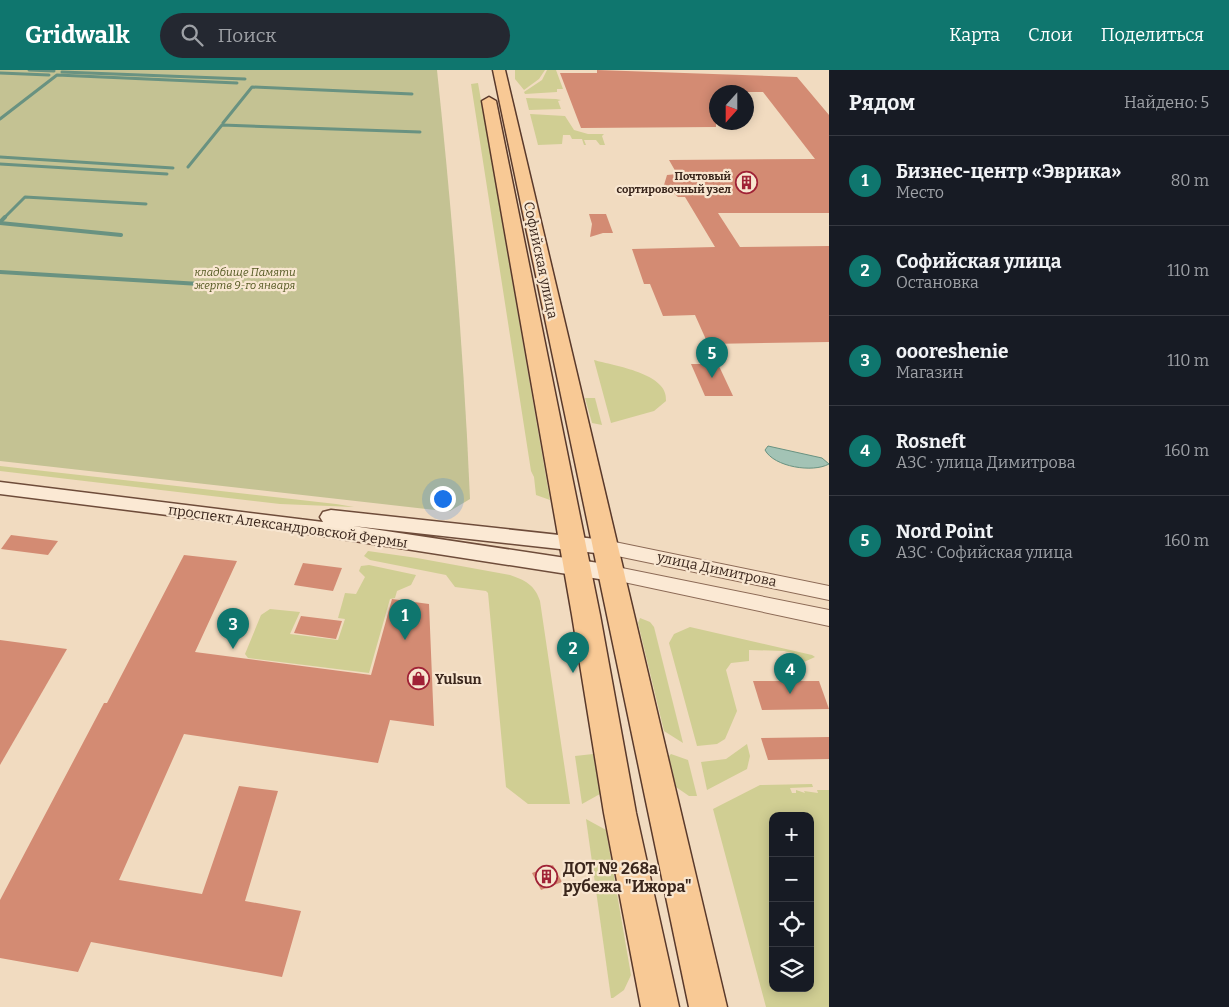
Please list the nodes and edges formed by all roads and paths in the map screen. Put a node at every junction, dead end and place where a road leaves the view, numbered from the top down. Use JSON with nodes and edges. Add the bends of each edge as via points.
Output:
{"nodes":[{"id":1,"x":491,"y":71,"type":"edge"},
{"id":2,"x":0,"y":477,"type":"edge"},
{"id":3,"x":0,"y":488,"type":"edge"},
{"id":4,"x":574,"y":555,"type":"junction"},
{"id":5,"x":608,"y":560,"type":"junction"},
{"id":6,"x":829,"y":593,"type":"edge"},
{"id":7,"x":829,"y":618,"type":"edge"},
{"id":8,"x":660,"y":1007,"type":"edge"},
{"id":9,"x":708,"y":1007,"type":"edge"}],
"edges":[{"from":1,"to":4,"type":"main road","name":"Софийская улица"},
{"from":1,"to":5,"type":"main road","name":"Софийская улица"},
{"from":2,"to":4,"type":"main road","name":"проспект Александровской Фермы"},
{"from":3,"to":4,"type":"main road","name":"проспект Александровской Фермы"},
{"from":4,"to":5,"type":"main road"},
{"from":4,"to":8,"type":"main road","name":"Софийская улица","via":[[620,813]]},
{"from":5,"to":6,"type":"street","name":"улица Димитрова"},
{"from":5,"to":7,"type":"street","name":"улица Димитрова"},
{"from":5,"to":9,"type":"main road","name":"Софийская улица"}]}
